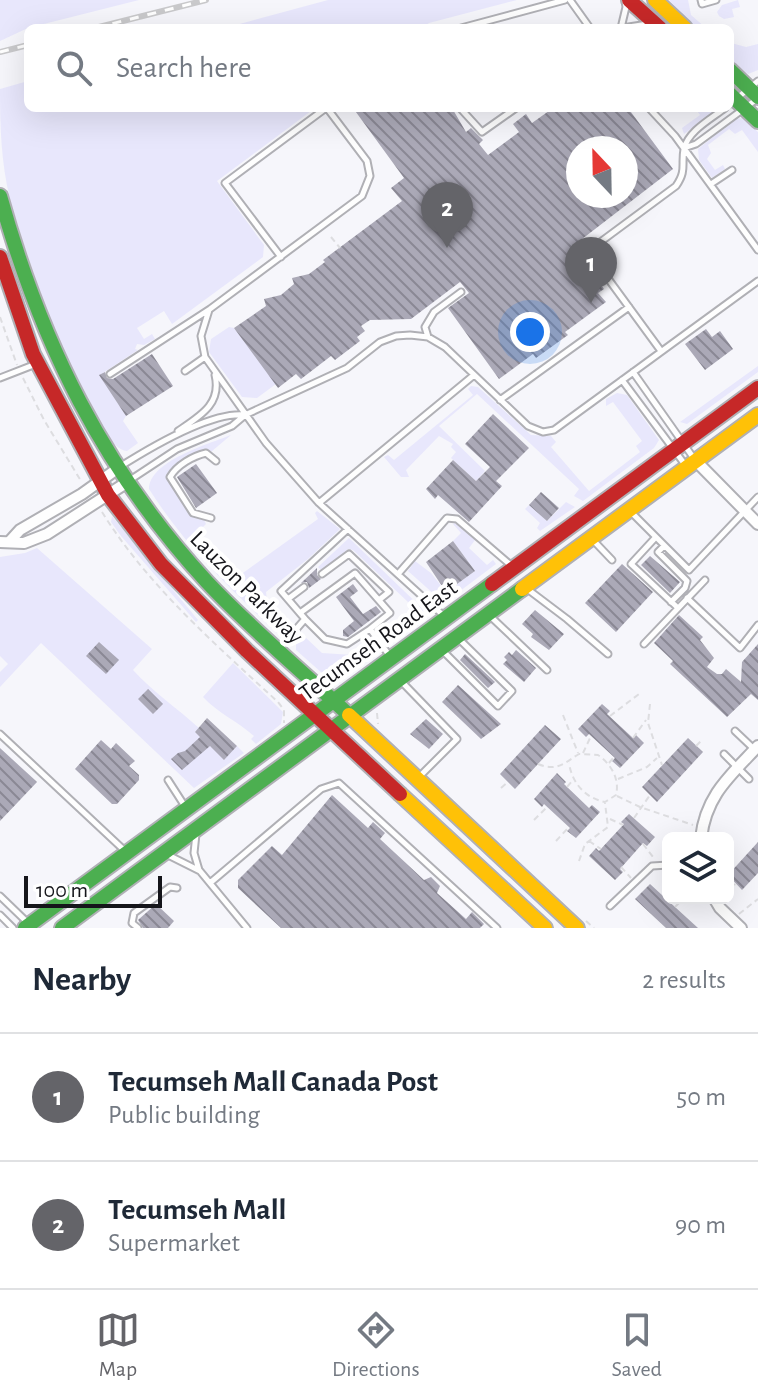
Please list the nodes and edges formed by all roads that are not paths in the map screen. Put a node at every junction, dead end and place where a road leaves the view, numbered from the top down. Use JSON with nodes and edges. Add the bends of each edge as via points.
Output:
{"nodes":[{"id":1,"x":567,"y":0,"type":"edge"},
{"id":2,"x":627,"y":0,"type":"edge"},
{"id":3,"x":655,"y":0,"type":"edge"},
{"id":4,"x":663,"y":0,"type":"edge"},
{"id":5,"x":701,"y":0,"type":"edge"},
{"id":6,"x":716,"y":0,"type":"edge"},
{"id":7,"x":671,"y":16,"type":"junction"},
{"id":8,"x":476,"y":24,"type":"edge"},
{"id":9,"x":587,"y":24,"type":"edge"},
{"id":10,"x":622,"y":24,"type":"edge"},
{"id":11,"x":655,"y":24,"type":"edge"},
{"id":12,"x":680,"y":24,"type":"edge"},
{"id":13,"x":734,"y":73,"type":"edge"},
{"id":14,"x":756,"y":91,"type":"edge"},
{"id":15,"x":734,"y":102,"type":"edge"},
{"id":16,"x":734,"y":102,"type":"edge"},
{"id":17,"x":734,"y":104,"type":"edge"},
{"id":18,"x":321,"y":112,"type":"edge"},
{"id":19,"x":329,"y":112,"type":"edge"},
{"id":20,"x":464,"y":112,"type":"edge"},
{"id":21,"x":510,"y":112,"type":"edge"},
{"id":22,"x":652,"y":112,"type":"edge"},
{"id":23,"x":721,"y":112,"type":"edge"},
{"id":24,"x":725,"y":112,"type":"edge"},
{"id":25,"x":758,"y":121,"type":"edge"},
{"id":26,"x":684,"y":148,"type":"junction"},
{"id":27,"x":732,"y":170,"type":"dead end"},
{"id":28,"x":711,"y":184,"type":"junction"},
{"id":29,"x":0,"y":196,"type":"edge"},
{"id":30,"x":758,"y":250,"type":"edge"},
{"id":31,"x":0,"y":257,"type":"edge"},
{"id":32,"x":281,"y":257,"type":"junction"},
{"id":33,"x":758,"y":281,"type":"edge"},
{"id":34,"x":461,"y":292,"type":"dead end"},
{"id":35,"x":629,"y":307,"type":"junction"},
{"id":36,"x":210,"y":309,"type":"junction"},
{"id":37,"x":428,"y":337,"type":"junction"},
{"id":38,"x":661,"y":351,"type":"junction"},
{"id":39,"x":205,"y":357,"type":"junction"},
{"id":40,"x":38,"y":363,"type":"junction"},
{"id":41,"x":185,"y":371,"type":"dead end"},
{"id":42,"x":214,"y":371,"type":"junction"},
{"id":43,"x":633,"y":372,"type":"junction"},
{"id":44,"x":110,"y":374,"type":"dead end"},
{"id":45,"x":474,"y":375,"type":"junction"},
{"id":46,"x":0,"y":378,"type":"edge"},
{"id":47,"x":622,"y":380,"type":"junction"},
{"id":48,"x":758,"y":388,"type":"edge"},
{"id":49,"x":500,"y":400,"type":"junction"},
{"id":50,"x":245,"y":415,"type":"junction"},
{"id":51,"x":757,"y":417,"type":"edge"},
{"id":52,"x":168,"y":439,"type":"junction"},
{"id":53,"x":679,"y":446,"type":"junction"},
{"id":54,"x":216,"y":461,"type":"dead end"},
{"id":55,"x":691,"y":464,"type":"junction"},
{"id":56,"x":117,"y":469,"type":"junction"},
{"id":57,"x":100,"y":481,"type":"junction"},
{"id":58,"x":126,"y":483,"type":"junction"},
{"id":59,"x":108,"y":495,"type":"junction"},
{"id":60,"x":758,"y":497,"type":"edge"},
{"id":61,"x":319,"y":503,"type":"junction"},
{"id":62,"x":630,"y":510,"type":"junction"},
{"id":63,"x":745,"y":511,"type":"junction"},
{"id":64,"x":211,"y":518,"type":"dead end"},
{"id":65,"x":758,"y":524,"type":"edge"},
{"id":66,"x":348,"y":529,"type":"junction"},
{"id":67,"x":655,"y":538,"type":"junction"},
{"id":68,"x":591,"y":539,"type":"junction"},
{"id":69,"x":5,"y":541,"type":"edge"},
{"id":70,"x":664,"y":547,"type":"junction"},
{"id":71,"x":612,"y":560,"type":"dead end"},
{"id":72,"x":513,"y":568,"type":"junction"},
{"id":73,"x":322,"y":574,"type":"dead end"},
{"id":74,"x":398,"y":574,"type":"junction"},
{"id":75,"x":705,"y":580,"type":"dead end"},
{"id":76,"x":304,"y":587,"type":"dead end"},
{"id":77,"x":525,"y":588,"type":"junction"},
{"id":78,"x":687,"y":598,"type":"junction"},
{"id":79,"x":288,"y":599,"type":"junction"},
{"id":80,"x":379,"y":600,"type":"junction"},
{"id":81,"x":671,"y":602,"type":"junction"},
{"id":82,"x":678,"y":608,"type":"junction"},
{"id":83,"x":300,"y":613,"type":"junction"},
{"id":84,"x":489,"y":614,"type":"junction"},
{"id":85,"x":446,"y":618,"type":"junction"},
{"id":86,"x":305,"y":619,"type":"junction"},
{"id":87,"x":758,"y":625,"type":"edge"},
{"id":88,"x":370,"y":629,"type":"junction"},
{"id":89,"x":458,"y":637,"type":"junction"},
{"id":90,"x":644,"y":644,"type":"dead end"},
{"id":91,"x":278,"y":649,"type":"junction"},
{"id":92,"x":441,"y":649,"type":"junction"},
{"id":93,"x":608,"y":654,"type":"dead end"},
{"id":94,"x":391,"y":658,"type":"junction"},
{"id":95,"x":547,"y":670,"type":"dead end"},
{"id":96,"x":400,"y":680,"type":"junction"},
{"id":97,"x":333,"y":700,"type":"junction"},
{"id":98,"x":315,"y":714,"type":"junction"},
{"id":99,"x":350,"y":717,"type":"junction"},
{"id":100,"x":332,"y":730,"type":"junction"},
{"id":101,"x":735,"y":731,"type":"dead end"},
{"id":102,"x":0,"y":734,"type":"edge"},
{"id":103,"x":756,"y":748,"type":"edge"},
{"id":104,"x":724,"y":754,"type":"dead end"},
{"id":105,"x":738,"y":768,"type":"junction"},
{"id":106,"x":417,"y":779,"type":"junction"},
{"id":107,"x":749,"y":779,"type":"dead end"},
{"id":108,"x":168,"y":780,"type":"dead end"},
{"id":109,"x":186,"y":809,"type":"junction"},
{"id":110,"x":197,"y":829,"type":"junction"},
{"id":111,"x":702,"y":832,"type":"edge"},
{"id":112,"x":127,"y":853,"type":"junction"},
{"id":113,"x":163,"y":854,"type":"junction"},
{"id":114,"x":662,"y":865,"type":"edge"},
{"id":115,"x":200,"y":871,"type":"junction"},
{"id":116,"x":210,"y":883,"type":"junction"},
{"id":117,"x":177,"y":888,"type":"dead end"},
{"id":118,"x":0,"y":896,"type":"edge"},
{"id":119,"x":718,"y":904,"type":"edge"},
{"id":120,"x":610,"y":906,"type":"dead end"},
{"id":121,"x":0,"y":915,"type":"edge"},
{"id":122,"x":736,"y":923,"type":"edge"},
{"id":123,"x":29,"y":927,"type":"edge"},
{"id":124,"x":573,"y":927,"type":"edge"},
{"id":125,"x":13,"y":928,"type":"edge"},
{"id":126,"x":62,"y":928,"type":"edge"},
{"id":127,"x":138,"y":928,"type":"edge"},
{"id":128,"x":247,"y":928,"type":"edge"},
{"id":129,"x":497,"y":928,"type":"edge"},
{"id":130,"x":545,"y":928,"type":"edge"}],
"edges":[{"from":1,"to":8,"type":"lane"},
{"from":1,"to":9,"type":"lane"},
{"from":2,"to":10,"type":"lane"},
{"from":2,"to":11,"type":"main road"},
{"from":3,"to":7,"type":"main road"},
{"from":4,"to":7,"type":"lane"},
{"from":5,"to":6,"type":"lane"},
{"from":7,"to":12,"type":"main road"},
{"from":13,"to":14,"type":"main road"},
{"from":14,"to":15,"type":"lane"},
{"from":14,"to":16,"type":"lane"},
{"from":17,"to":25,"type":"main road"},
{"from":18,"to":32,"type":"lane","via":[[225,183]]},
{"from":19,"to":32,"type":"lane","via":[[367,161],[370,176],[362,196]]},
{"from":20,"to":21,"type":"lane","via":[[482,132]]},
{"from":22,"to":26,"type":"lane"},
{"from":23,"to":26,"type":"lane","via":[[692,134]]},
{"from":24,"to":26,"type":"lane","via":[[696,144]]},
{"from":26,"to":28,"type":"lane"},
{"from":26,"to":35,"type":"lane","via":[[684,174],[676,186],[599,243],[601,269]]},
{"from":27,"to":28,"type":"lane"},
{"from":28,"to":30,"type":"lane"},
{"from":29,"to":56,"type":"main road","name":"Lauzon Parkway","via":[[51,348]]},
{"from":31,"to":40,"type":"main road","name":"Lauzon Parkway"},
{"from":32,"to":36,"type":"lane"},
{"from":33,"to":38,"type":"lane"},
{"from":34,"to":37,"type":"lane","via":[[434,312],[425,327]]},
{"from":35,"to":38,"type":"lane"},
{"from":35,"to":49,"type":"lane"},
{"from":36,"to":39,"type":"lane","via":[[201,336]]},
{"from":36,"to":44,"type":"lane"},
{"from":37,"to":45,"type":"lane"},
{"from":37,"to":50,"type":"lane","via":[[396,336],[380,342],[347,368]]},
{"from":38,"to":43,"type":"lane"},
{"from":39,"to":41,"type":"lane"},
{"from":39,"to":42,"type":"lane"},
{"from":40,"to":46,"type":"lane"},
{"from":40,"to":57,"type":"main road","name":"Lauzon Parkway"},
{"from":42,"to":50,"type":"lane"},
{"from":42,"to":52,"type":"lane","via":[[214,402]]},
{"from":43,"to":47,"type":"lane"},
{"from":43,"to":53,"type":"lane"},
{"from":45,"to":49,"type":"lane"},
{"from":45,"to":61,"type":"lane"},
{"from":47,"to":49,"type":"lane","via":[[554,430],[543,432],[528,426]]},
{"from":47,"to":53,"type":"lane"},
{"from":48,"to":53,"type":"main road","name":"Tecumseh Road East"},
{"from":50,"to":52,"type":"lane","via":[[232,414]]},
{"from":50,"to":58,"type":"lane","via":[[232,426],[177,449]]},
{"from":50,"to":61,"type":"lane"},
{"from":51,"to":55,"type":"main road","name":"Tecumseh Road East"},
{"from":52,"to":56,"type":"lane"},
{"from":53,"to":55,"type":"lane"},
{"from":53,"to":55,"type":"lane"},
{"from":53,"to":72,"type":"main road","name":"Tecumseh Road East"},
{"from":54,"to":64,"type":"lane","via":[[206,453],[196,455],[170,477],[193,513]]},
{"from":55,"to":62,"type":"main road","name":"Tecumseh Road East"},
{"from":55,"to":63,"type":"street"},
{"from":56,"to":57,"type":"street"},
{"from":56,"to":58,"type":"main road","name":"Lauzon Parkway"},
{"from":57,"to":59,"type":"main road","name":"Lauzon Parkway"},
{"from":57,"to":69,"type":"street"},
{"from":58,"to":59,"type":"street"},
{"from":58,"to":91,"type":"main road","name":"Lauzon Parkway","via":[[176,550]]},
{"from":59,"to":69,"type":"street","via":[[47,534],[24,543]]},
{"from":59,"to":98,"type":"main road","name":"Lauzon Parkway","via":[[180,585]]},
{"from":60,"to":63,"type":"lane"},
{"from":61,"to":66,"type":"lane"},
{"from":62,"to":67,"type":"lane"},
{"from":62,"to":68,"type":"main road","name":"Tecumseh Road East"},
{"from":63,"to":65,"type":"street"},
{"from":63,"to":70,"type":"lane","via":[[689,570]]},
{"from":66,"to":74,"type":"lane"},
{"from":66,"to":79,"type":"lane","via":[[281,591]]},
{"from":67,"to":70,"type":"lane"},
{"from":67,"to":81,"type":"lane","via":[[631,564]]},
{"from":68,"to":71,"type":"lane"},
{"from":68,"to":77,"type":"main road","name":"Tecumseh Road East"},
{"from":70,"to":81,"type":"lane","via":[[658,552],[687,581]]},
{"from":72,"to":74,"type":"lane","via":[[457,519],[447,518]]},
{"from":72,"to":85,"type":"main road","name":"Tecumseh Road East"},
{"from":73,"to":80,"type":"lane","via":[[349,554],[389,592]]},
{"from":74,"to":85,"type":"lane"},
{"from":75,"to":78,"type":"lane"},
{"from":76,"to":79,"type":"lane"},
{"from":77,"to":84,"type":"main road","name":"Tecumseh Road East"},
{"from":77,"to":93,"type":"lane"},
{"from":78,"to":82,"type":"lane"},
{"from":78,"to":87,"type":"lane","via":[[740,648]]},
{"from":79,"to":83,"type":"lane"},
{"from":80,"to":83,"type":"lane","via":[[355,573]]},
{"from":80,"to":88,"type":"lane","via":[[390,613]]},
{"from":81,"to":82,"type":"lane"},
{"from":82,"to":90,"type":"lane"},
{"from":83,"to":86,"type":"lane"},
{"from":84,"to":89,"type":"main road","name":"Tecumseh Road East"},
{"from":84,"to":95,"type":"lane"},
{"from":85,"to":94,"type":"main road","name":"Tecumseh Road East"},
{"from":86,"to":88,"type":"lane","via":[[325,639],[347,644]]},
{"from":86,"to":91,"type":"lane"},
{"from":88,"to":94,"type":"lane"},
{"from":89,"to":92,"type":"main road","name":"Tecumseh Road East"},
{"from":89,"to":92,"type":"lane","via":[[512,691],[498,706]]},
{"from":91,"to":97,"type":"main road","name":"Lauzon Parkway"},
{"from":92,"to":96,"type":"main road","name":"Tecumseh Road East"},
{"from":94,"to":97,"type":"main road","name":"Tecumseh Road East"},
{"from":96,"to":99,"type":"main road","name":"Tecumseh Road East"},
{"from":96,"to":106,"type":"lane","via":[[457,739]]},
{"from":97,"to":98,"type":"main road","name":"Tecumseh Road East"},
{"from":97,"to":99,"type":"main road","name":"Lauzon Parkway"},
{"from":98,"to":100,"type":"main road","name":"Lauzon Parkway"},
{"from":98,"to":109,"type":"main road","name":"Tecumseh Road East"},
{"from":99,"to":100,"type":"main road","name":"Tecumseh Road East"},
{"from":99,"to":106,"type":"main road","name":"Lauzon Parkway"},
{"from":100,"to":110,"type":"main road","name":"Tecumseh Road East"},
{"from":100,"to":130,"type":"main road","name":"Lauzon Parkway"},
{"from":101,"to":103,"type":"lane"},
{"from":102,"to":112,"type":"lane"},
{"from":103,"to":105,"type":"street"},
{"from":104,"to":105,"type":"lane"},
{"from":105,"to":107,"type":"lane"},
{"from":105,"to":111,"type":"street","via":[[718,788]]},
{"from":106,"to":124,"type":"main road","name":"Lauzon Parkway"},
{"from":108,"to":109,"type":"lane"},
{"from":109,"to":112,"type":"main road","name":"Tecumseh Road East"},
{"from":110,"to":113,"type":"main road","name":"Tecumseh Road East"},
{"from":110,"to":115,"type":"lane","via":[[194,853]]},
{"from":112,"to":123,"type":"main road","name":"Tecumseh Road East"},
{"from":113,"to":115,"type":"lane"},
{"from":113,"to":126,"type":"main road","name":"Tecumseh Road East"},
{"from":114,"to":120,"type":"lane","via":[[652,866]]},
{"from":115,"to":116,"type":"lane"},
{"from":116,"to":128,"type":"lane"},
{"from":116,"to":129,"type":"lane","via":[[321,789],[339,783]]},
{"from":117,"to":127,"type":"lane","via":[[170,887],[134,913],[132,923]]},
{"from":118,"to":123,"type":"lane"},
{"from":119,"to":122,"type":"street"},
{"from":121,"to":125,"type":"lane"}]}
